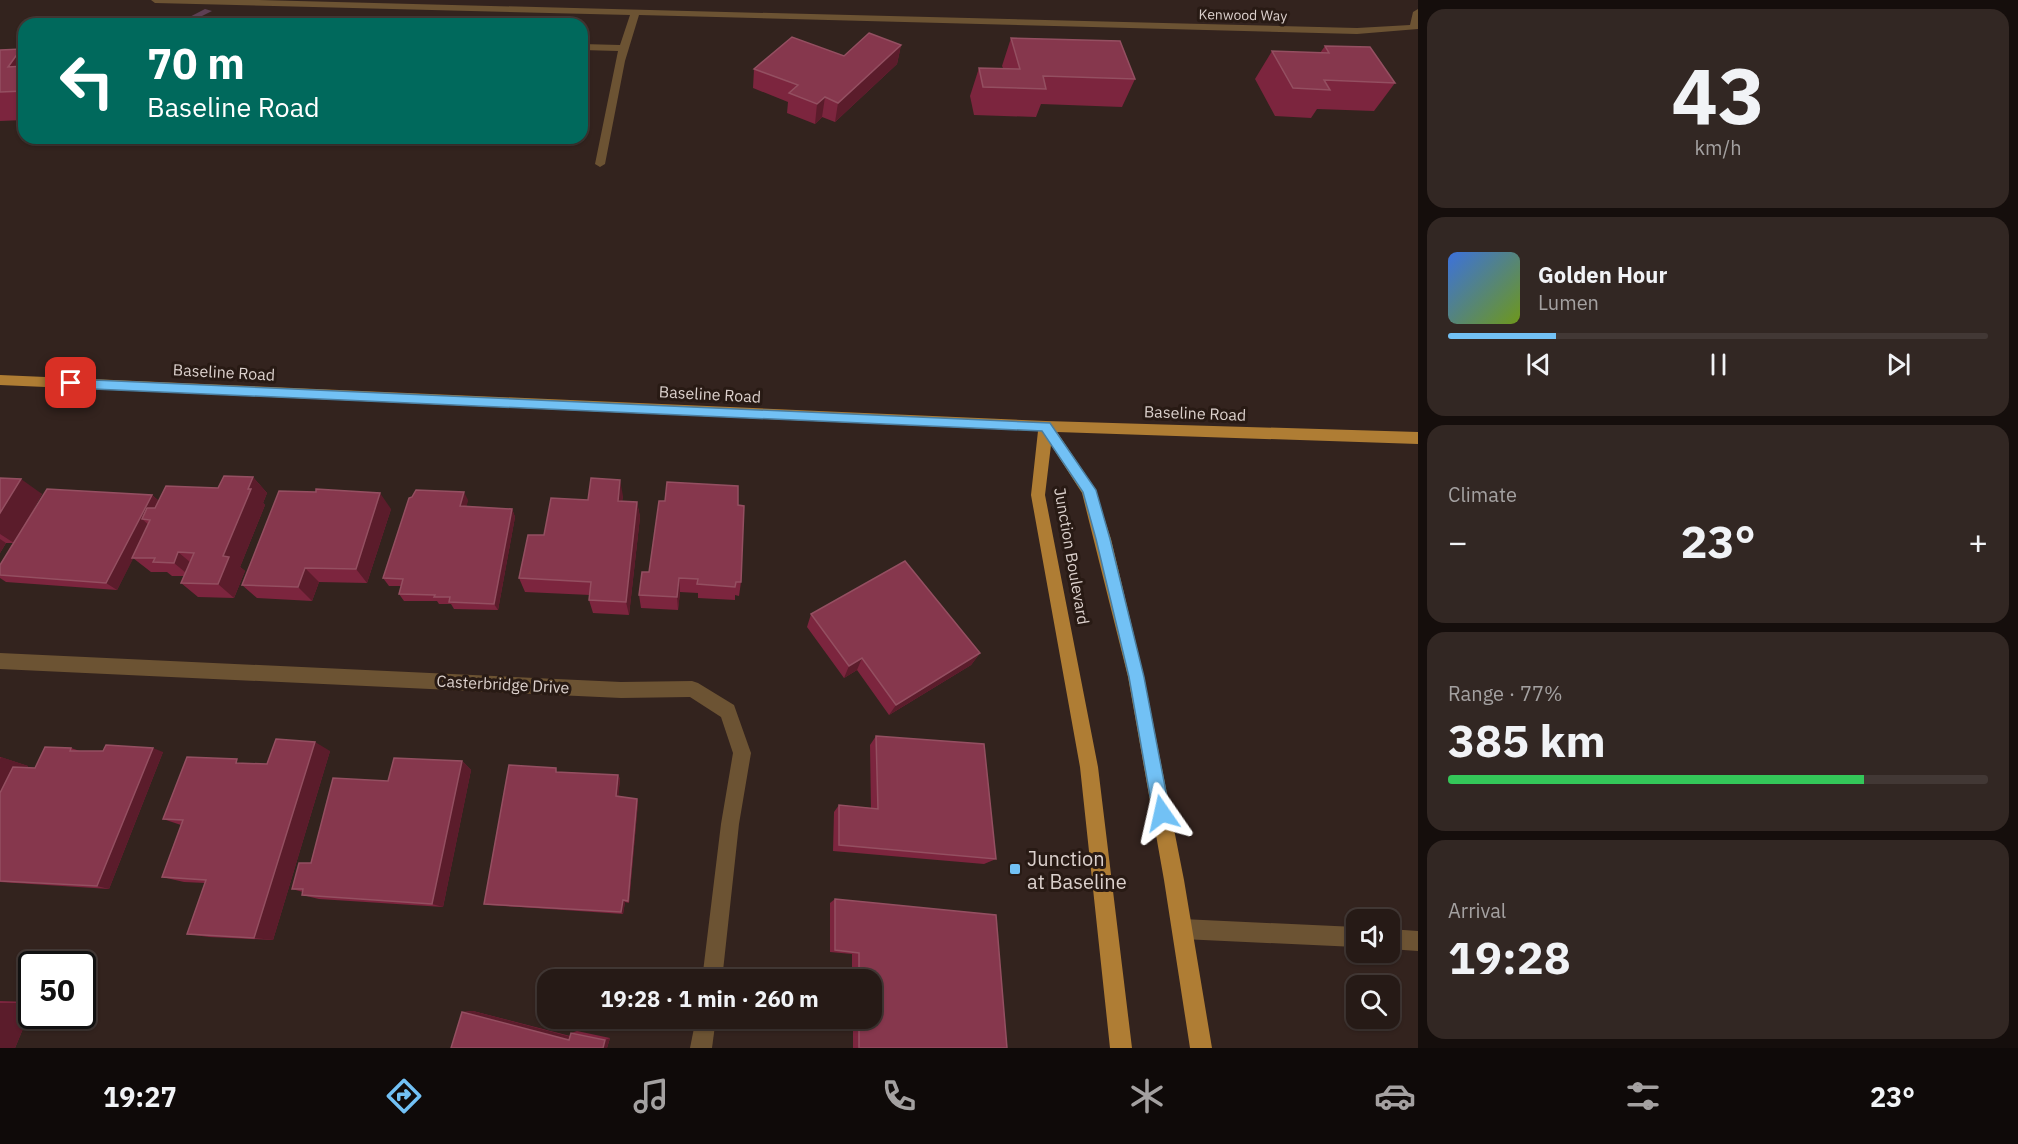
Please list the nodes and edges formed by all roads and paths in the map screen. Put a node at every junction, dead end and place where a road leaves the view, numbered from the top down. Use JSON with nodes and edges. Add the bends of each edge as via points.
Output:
{"nodes":[{"id":1,"x":154,"y":0,"type":"edge"},
{"id":2,"x":1414,"y":0,"type":"edge"},
{"id":3,"x":206,"y":1,"type":"edge"},
{"id":4,"x":1418,"y":10,"type":"edge"},
{"id":5,"x":635,"y":12,"type":"junction"},
{"id":6,"x":588,"y":46,"type":"edge"},
{"id":7,"x":625,"y":48,"type":"junction"},
{"id":8,"x":600,"y":164,"type":"dead end"},
{"id":9,"x":0,"y":380,"type":"edge"},
{"id":10,"x":1046,"y":426,"type":"junction"},
{"id":11,"x":1418,"y":438,"type":"edge"},
{"id":12,"x":0,"y":661,"type":"edge"},
{"id":13,"x":1182,"y":929,"type":"junction"},
{"id":14,"x":1346,"y":937,"type":"edge"},
{"id":15,"x":1400,"y":940,"type":"edge"},
{"id":16,"x":1418,"y":941,"type":"edge"},
{"id":17,"x":713,"y":969,"type":"edge"},
{"id":18,"x":704,"y":1029,"type":"edge"},
{"id":19,"x":701,"y":1048,"type":"edge"},
{"id":20,"x":1121,"y":1048,"type":"edge"},
{"id":21,"x":1201,"y":1048,"type":"edge"}],
"edges":[{"from":1,"to":3,"type":"street","name":"Kenwood Way"},
{"from":2,"to":4,"type":"street","name":"Kenwood Way"},
{"from":3,"to":5,"type":"street","name":"Kenwood Way","via":[[514,13]]},
{"from":4,"to":5,"type":"street","name":"Kenwood Way","via":[[1414,28],[1357,31]]},
{"from":5,"to":7,"type":"street"},
{"from":6,"to":7,"type":"street"},
{"from":7,"to":8,"type":"street"},
{"from":9,"to":10,"type":"main road","name":"Baseline Road"},
{"from":10,"to":11,"type":"main road","name":"Baseline Road"},
{"from":10,"to":13,"type":"main road","name":"Junction Boulevard","via":[[1089,490],[1103,539],[1136,677]]},
{"from":10,"to":20,"type":"main road","name":"Junction Boulevard","via":[[1038,495],[1089,767]]},
{"from":12,"to":17,"type":"street","name":"Casterbridge Drive","via":[[621,690],[692,688],[728,711],[742,753]]},
{"from":13,"to":14,"type":"street"},
{"from":13,"to":21,"type":"main road","name":"Junction Boulevard"},
{"from":15,"to":16,"type":"street"},
{"from":18,"to":19,"type":"street"}]}
